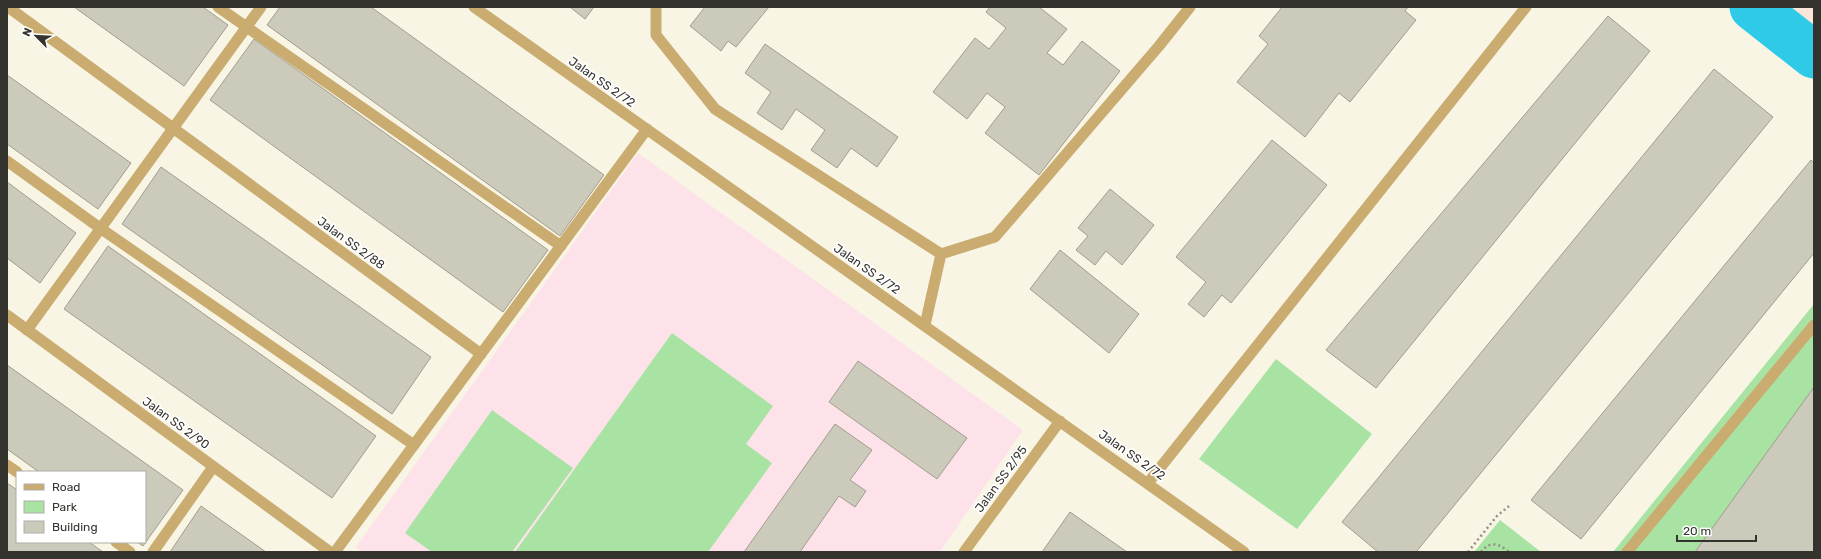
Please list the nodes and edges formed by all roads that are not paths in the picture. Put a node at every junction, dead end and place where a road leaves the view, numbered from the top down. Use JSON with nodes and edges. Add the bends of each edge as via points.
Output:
{"nodes":[{"id":1,"x":8,"y":7,"type":"edge"},
{"id":2,"x":218,"y":7,"type":"edge"},
{"id":3,"x":261,"y":7,"type":"edge"},
{"id":4,"x":474,"y":7,"type":"edge"},
{"id":5,"x":656,"y":7,"type":"edge"},
{"id":6,"x":1190,"y":7,"type":"edge"},
{"id":7,"x":1526,"y":7,"type":"edge"},
{"id":8,"x":246,"y":27,"type":"junction"},
{"id":9,"x":172,"y":128,"type":"junction"},
{"id":10,"x":647,"y":129,"type":"junction"},
{"id":11,"x":7,"y":160,"type":"edge"},
{"id":12,"x":100,"y":228,"type":"junction"},
{"id":13,"x":561,"y":246,"type":"junction"},
{"id":14,"x":941,"y":254,"type":"junction"},
{"id":15,"x":7,"y":315,"type":"edge"},
{"id":16,"x":925,"y":325,"type":"junction"},
{"id":17,"x":1814,"y":325,"type":"edge"},
{"id":18,"x":27,"y":330,"type":"junction"},
{"id":19,"x":481,"y":354,"type":"junction"},
{"id":20,"x":1060,"y":421,"type":"junction"},
{"id":21,"x":414,"y":445,"type":"junction"},
{"id":22,"x":7,"y":466,"type":"edge"},
{"id":23,"x":213,"y":467,"type":"junction"},
{"id":24,"x":16,"y":471,"type":"edge"},
{"id":25,"x":1148,"y":483,"type":"junction"},
{"id":26,"x":117,"y":543,"type":"edge"},
{"id":27,"x":130,"y":552,"type":"edge"},
{"id":28,"x":153,"y":552,"type":"edge"},
{"id":29,"x":330,"y":552,"type":"edge"},
{"id":30,"x":335,"y":552,"type":"edge"},
{"id":31,"x":964,"y":552,"type":"edge"},
{"id":32,"x":1244,"y":552,"type":"edge"},
{"id":33,"x":1627,"y":552,"type":"edge"}],
"edges":[{"from":1,"to":9,"type":"street","name":"Jalan SS 2/88"},
{"from":2,"to":8,"type":"street"},
{"from":3,"to":8,"type":"street"},
{"from":4,"to":10,"type":"street","name":"Jalan SS 2/72"},
{"from":5,"to":14,"type":"street","via":[[656,35],[715,109]]},
{"from":6,"to":14,"type":"street","via":[[995,237]]},
{"from":7,"to":25,"type":"street"},
{"from":8,"to":9,"type":"street"},
{"from":8,"to":13,"type":"street"},
{"from":9,"to":12,"type":"street"},
{"from":9,"to":19,"type":"street","name":"Jalan SS 2/88"},
{"from":10,"to":13,"type":"street"},
{"from":10,"to":16,"type":"street","name":"Jalan SS 2/72"},
{"from":11,"to":12,"type":"street"},
{"from":12,"to":18,"type":"street"},
{"from":12,"to":21,"type":"street"},
{"from":13,"to":19,"type":"street"},
{"from":14,"to":16,"type":"street"},
{"from":15,"to":18,"type":"street","name":"Jalan SS 2/90"},
{"from":16,"to":20,"type":"street","name":"Jalan SS 2/72"},
{"from":17,"to":33,"type":"street"},
{"from":18,"to":23,"type":"street","name":"Jalan SS 2/90"},
{"from":19,"to":21,"type":"street"},
{"from":20,"to":25,"type":"street","name":"Jalan SS 2/72"},
{"from":20,"to":31,"type":"street","name":"Jalan SS 2/95"},
{"from":21,"to":30,"type":"street"},
{"from":22,"to":24,"type":"street"},
{"from":23,"to":28,"type":"street"},
{"from":23,"to":29,"type":"street","name":"Jalan SS 2/90"},
{"from":25,"to":32,"type":"street","name":"Jalan SS 2/72"},
{"from":26,"to":27,"type":"street"}]}
